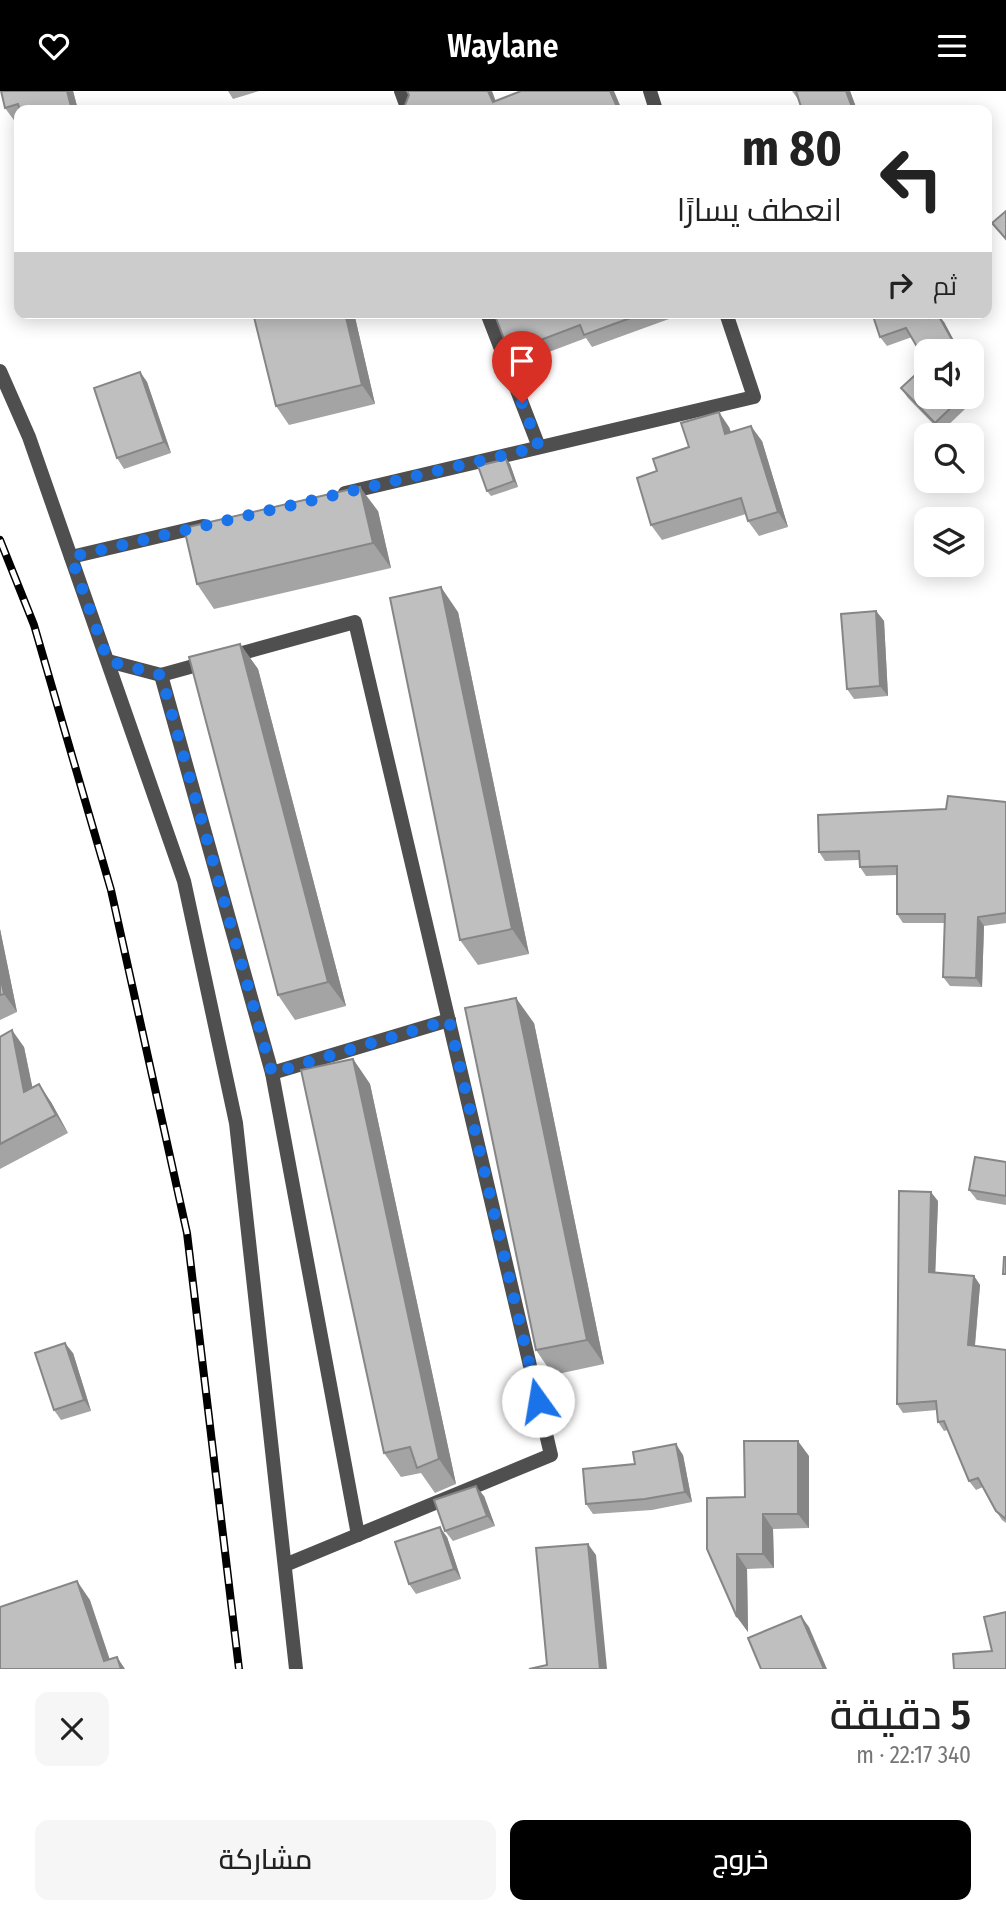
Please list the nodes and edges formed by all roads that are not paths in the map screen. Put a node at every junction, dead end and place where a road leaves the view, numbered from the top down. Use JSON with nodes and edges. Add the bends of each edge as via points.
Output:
{"nodes":[{"id":1,"x":489,"y":319,"type":"edge"},
{"id":2,"x":728,"y":319,"type":"edge"},
{"id":3,"x":0,"y":371,"type":"edge"},
{"id":4,"x":539,"y":447,"type":"junction"},
{"id":5,"x":325,"y":498,"type":"edge"},
{"id":6,"x":218,"y":523,"type":"edge"},
{"id":7,"x":71,"y":557,"type":"junction"},
{"id":8,"x":108,"y":661,"type":"junction"},
{"id":9,"x":161,"y":675,"type":"junction"},
{"id":10,"x":449,"y":1020,"type":"junction"},
{"id":11,"x":272,"y":1073,"type":"junction"},
{"id":12,"x":358,"y":1535,"type":"junction"},
{"id":13,"x":285,"y":1565,"type":"junction"},
{"id":14,"x":296,"y":1669,"type":"edge"}],
"edges":[{"from":1,"to":4,"type":"street"},
{"from":2,"to":4,"type":"street","via":[[754,397]]},
{"from":3,"to":7,"type":"street","via":[[29,437]]},
{"from":4,"to":5,"type":"street"},
{"from":6,"to":7,"type":"street"},
{"from":7,"to":8,"type":"street"},
{"from":8,"to":9,"type":"street"},
{"from":8,"to":13,"type":"street","via":[[184,881],[236,1123]]},
{"from":9,"to":10,"type":"street","via":[[355,622]]},
{"from":9,"to":11,"type":"street"},
{"from":10,"to":11,"type":"street"},
{"from":10,"to":12,"type":"street","via":[[551,1455]]},
{"from":11,"to":12,"type":"street"},
{"from":12,"to":13,"type":"street"},
{"from":13,"to":14,"type":"street"}]}
